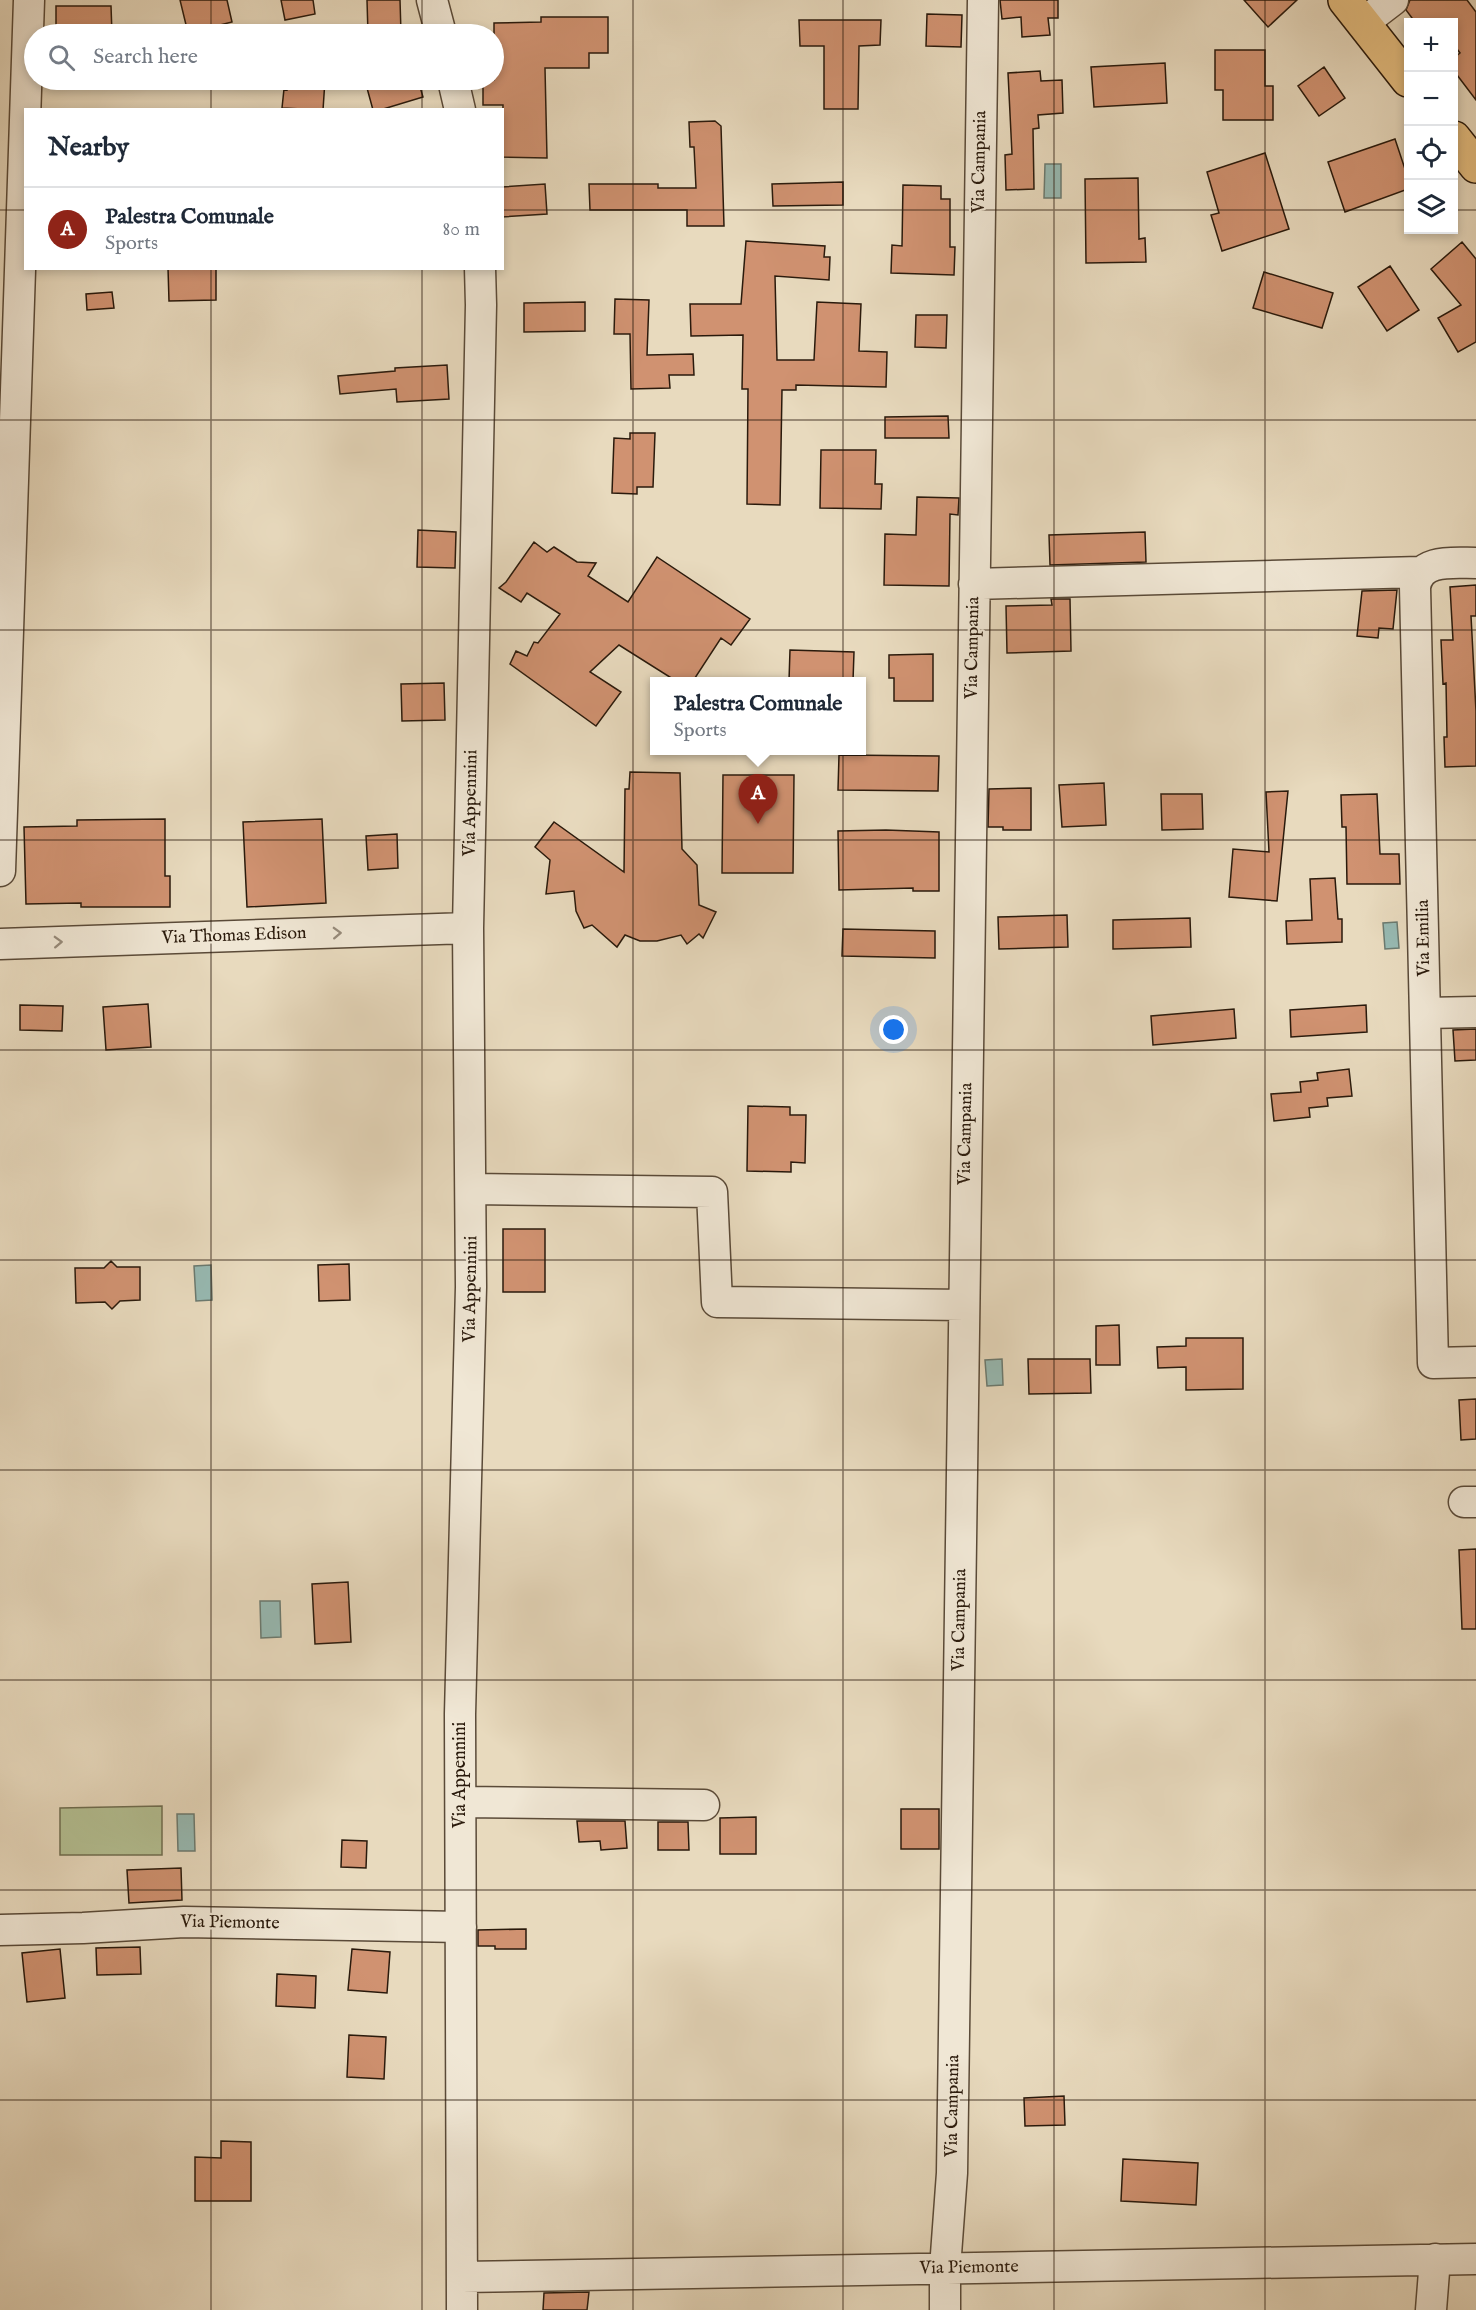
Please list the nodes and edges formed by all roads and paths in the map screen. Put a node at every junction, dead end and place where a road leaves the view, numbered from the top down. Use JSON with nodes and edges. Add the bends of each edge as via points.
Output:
{"nodes":[{"id":1,"x":29,"y":0,"type":"edge"},
{"id":2,"x":432,"y":0,"type":"edge"},
{"id":3,"x":983,"y":0,"type":"edge"},
{"id":4,"x":1393,"y":0,"type":"edge"},
{"id":5,"x":1354,"y":11,"type":"edge"},
{"id":6,"x":28,"y":24,"type":"edge"},
{"id":7,"x":438,"y":24,"type":"edge"},
{"id":8,"x":1404,"y":75,"type":"edge"},
{"id":9,"x":26,"y":90,"type":"edge"},
{"id":10,"x":455,"y":90,"type":"edge"},
{"id":11,"x":25,"y":108,"type":"edge"},
{"id":12,"x":460,"y":108,"type":"edge"},
{"id":13,"x":24,"y":150,"type":"edge"},
{"id":14,"x":480,"y":270,"type":"edge"},
{"id":15,"x":1476,"y":563,"type":"edge"},
{"id":16,"x":1420,"y":572,"type":"junction"},
{"id":17,"x":974,"y":584,"type":"junction"},
{"id":18,"x":0,"y":871,"type":"edge"},
{"id":19,"x":468,"y":928,"type":"junction"},
{"id":20,"x":0,"y":944,"type":"edge"},
{"id":21,"x":1476,"y":1012,"type":"edge"},
{"id":22,"x":1425,"y":1013,"type":"junction"},
{"id":23,"x":472,"y":1189,"type":"junction"},
{"id":24,"x":964,"y":1305,"type":"junction"},
{"id":25,"x":1476,"y":1362,"type":"edge"},
{"id":26,"x":461,"y":1802,"type":"junction"},
{"id":27,"x":704,"y":1805,"type":"dead end"},
{"id":28,"x":461,"y":1927,"type":"junction"},
{"id":29,"x":0,"y":1930,"type":"edge"},
{"id":30,"x":1435,"y":2259,"type":"junction"},
{"id":31,"x":1476,"y":2259,"type":"edge"},
{"id":32,"x":945,"y":2268,"type":"junction"},
{"id":33,"x":462,"y":2277,"type":"junction"},
{"id":34,"x":462,"y":2310,"type":"edge"},
{"id":35,"x":945,"y":2310,"type":"edge"},
{"id":36,"x":1431,"y":2310,"type":"edge"}],
"edges":[{"from":1,"to":6,"type":"street"},
{"from":2,"to":7,"type":"street"},
{"from":3,"to":17,"type":"street","name":"Via Campania"},
{"from":4,"to":5,"type":"street"},
{"from":5,"to":8,"type":"main road"},
{"from":9,"to":11,"type":"street"},
{"from":10,"to":12,"type":"street"},
{"from":13,"to":18,"type":"street"},
{"from":14,"to":19,"type":"street","name":"Via Appennini"},
{"from":15,"to":16,"type":"street","via":[[1434,565]]},
{"from":16,"to":17,"type":"street"},
{"from":16,"to":22,"type":"street","name":"Via Emilia","via":[[1415,587]]},
{"from":17,"to":24,"type":"street","name":"Via Campania"},
{"from":20,"to":19,"type":"street","name":"Via Thomas Edison","one_way":true},
{"from":19,"to":23,"type":"street","name":"Via Appennini"},
{"from":21,"to":22,"type":"street"},
{"from":22,"to":25,"type":"street","name":"Via Emilia","via":[[1433,1363]]},
{"from":23,"to":24,"type":"street","via":[[712,1192],[717,1302]]},
{"from":23,"to":26,"type":"street","name":"Via Appennini"},
{"from":24,"to":32,"type":"street","name":"Via Campania","via":[[952,2162]]},
{"from":26,"to":27,"type":"street"},
{"from":26,"to":28,"type":"street","name":"Via Appennini"},
{"from":28,"to":29,"type":"street","name":"Via Piemonte","via":[[184,1922]]},
{"from":28,"to":33,"type":"street","name":"Via Appennini"},
{"from":30,"to":31,"type":"street","name":"Via Piemonte"},
{"from":30,"to":32,"type":"street","name":"Via Piemonte"},
{"from":30,"to":36,"type":"street"},
{"from":32,"to":33,"type":"street","name":"Via Piemonte"},
{"from":32,"to":35,"type":"street","name":"Via Campania"},
{"from":33,"to":34,"type":"street","name":"Via Appennini"}]}
